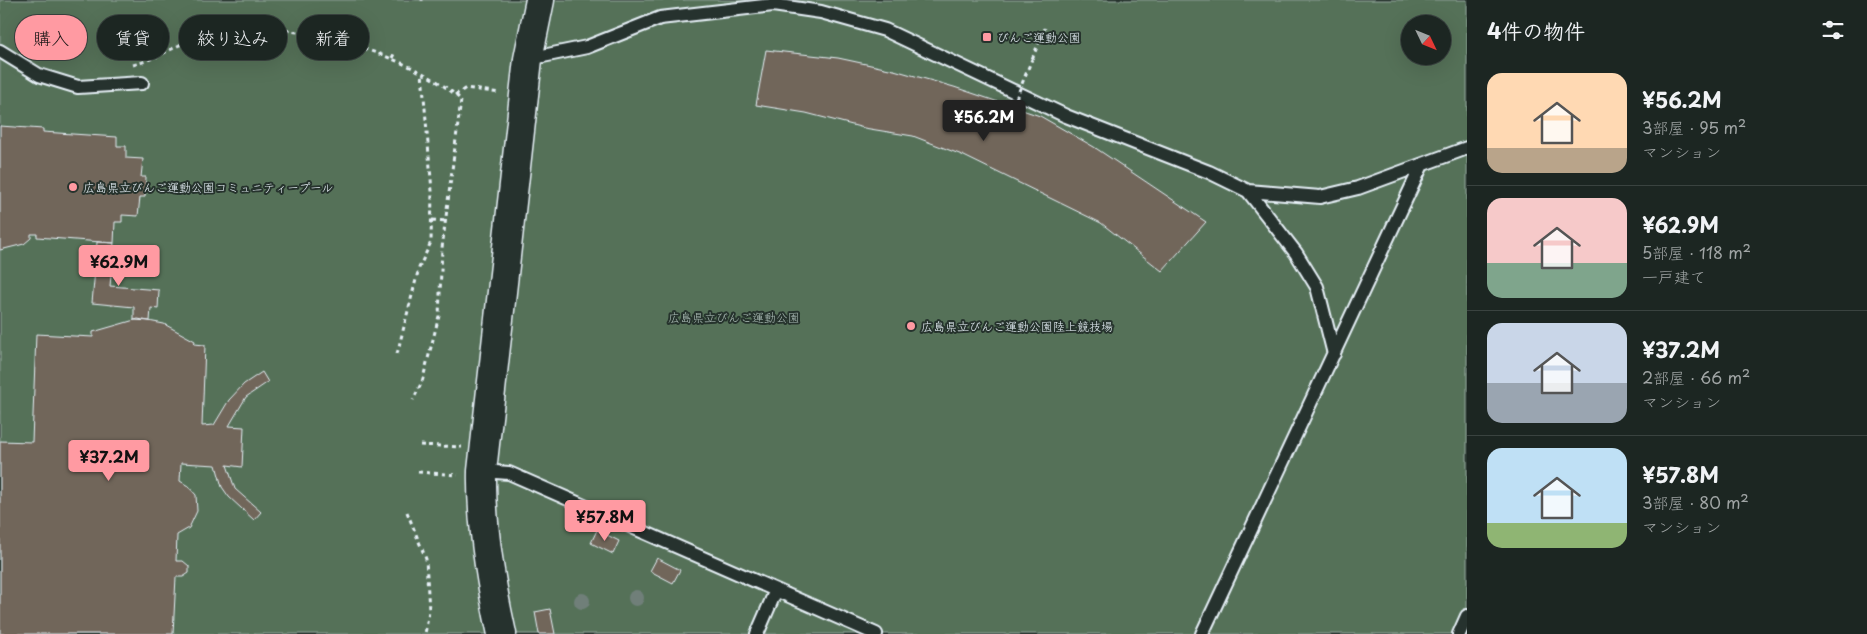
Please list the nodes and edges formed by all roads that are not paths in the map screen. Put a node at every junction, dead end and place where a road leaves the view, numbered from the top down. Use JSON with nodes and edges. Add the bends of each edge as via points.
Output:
{"nodes":[{"id":1,"x":540,"y":0,"type":"edge"},
{"id":2,"x":0,"y":52,"type":"edge"},
{"id":3,"x":528,"y":58,"type":"junction"},
{"id":4,"x":142,"y":83,"type":"dead end"},
{"id":5,"x":1467,"y":148,"type":"edge"},
{"id":6,"x":1421,"y":167,"type":"junction"},
{"id":7,"x":1248,"y":191,"type":"junction"},
{"id":8,"x":1334,"y":354,"type":"junction"},
{"id":9,"x":482,"y":471,"type":"junction"},
{"id":10,"x":776,"y":590,"type":"junction"},
{"id":11,"x":1467,"y":616,"type":"edge"},
{"id":12,"x":502,"y":634,"type":"edge"},
{"id":13,"x":757,"y":634,"type":"edge"},
{"id":14,"x":876,"y":634,"type":"edge"},
{"id":15,"x":1202,"y":634,"type":"edge"},
{"id":16,"x":1459,"y":634,"type":"edge"}],
"edges":[{"from":1,"to":3,"type":"street"},
{"from":2,"to":4,"type":"lane","via":[[39,75],[78,87]]},
{"from":3,"to":7,"type":"lane","via":[[587,47],[660,18],[773,5],[821,12],[885,30],[1066,116],[1209,172]]},
{"from":3,"to":9,"type":"street"},
{"from":5,"to":6,"type":"lane"},
{"from":6,"to":7,"type":"lane","via":[[1320,197]]},
{"from":6,"to":8,"type":"lane"},
{"from":7,"to":8,"type":"lane","via":[[1296,253],[1316,288]]},
{"from":8,"to":15,"type":"lane"},
{"from":9,"to":10,"type":"lane","via":[[509,473]]},
{"from":9,"to":12,"type":"street","via":[[482,509],[492,591]]},
{"from":10,"to":13,"type":"lane"},
{"from":10,"to":14,"type":"lane"},
{"from":11,"to":16,"type":"lane"}]}
